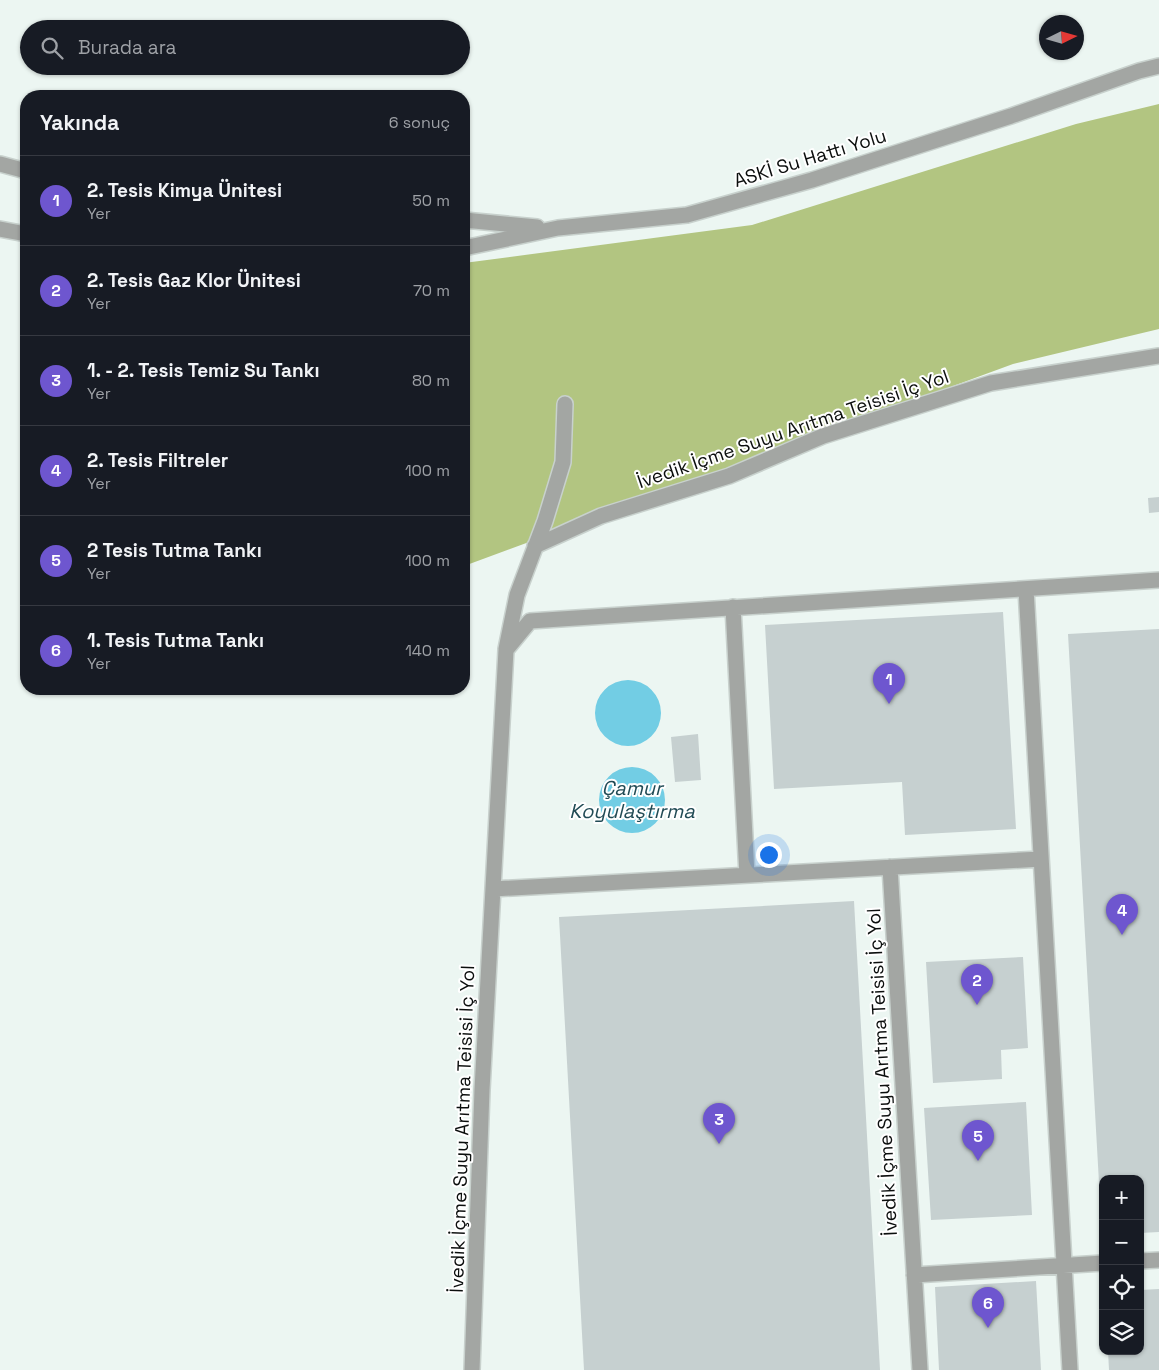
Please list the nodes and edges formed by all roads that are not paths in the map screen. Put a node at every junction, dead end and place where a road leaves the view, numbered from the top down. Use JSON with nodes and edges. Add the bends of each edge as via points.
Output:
{"nodes":[{"id":1,"x":1159,"y":66,"type":"edge"},
{"id":2,"x":0,"y":164,"type":"edge"},
{"id":3,"x":20,"y":169,"type":"edge"},
{"id":4,"x":470,"y":221,"type":"edge"},
{"id":5,"x":558,"y":228,"type":"junction"},
{"id":6,"x":0,"y":229,"type":"edge"},
{"id":7,"x":20,"y":233,"type":"edge"},
{"id":8,"x":470,"y":247,"type":"edge"},
{"id":9,"x":1159,"y":356,"type":"edge"},
{"id":10,"x":565,"y":404,"type":"dead end"},
{"id":11,"x":535,"y":546,"type":"junction"},
{"id":12,"x":1159,"y":580,"type":"edge"},
{"id":13,"x":1026,"y":589,"type":"junction"},
{"id":14,"x":733,"y":607,"type":"junction"},
{"id":15,"x":506,"y":650,"type":"junction"},
{"id":16,"x":1041,"y":859,"type":"junction"},
{"id":17,"x":890,"y":867,"type":"junction"},
{"id":18,"x":747,"y":875,"type":"junction"},
{"id":19,"x":493,"y":889,"type":"junction"},
{"id":20,"x":1159,"y":1260,"type":"edge"},
{"id":21,"x":1144,"y":1261,"type":"edge"},
{"id":22,"x":1099,"y":1263,"type":"edge"},
{"id":23,"x":1064,"y":1265,"type":"junction"},
{"id":24,"x":914,"y":1275,"type":"junction"},
{"id":25,"x":472,"y":1370,"type":"edge"},
{"id":26,"x":920,"y":1370,"type":"edge"},
{"id":27,"x":1070,"y":1370,"type":"edge"}],
"edges":[{"from":1,"to":5,"type":"street","name":"ASKİ Su Hattı Yolu","via":[[812,180],[696,212]]},
{"from":2,"to":3,"type":"street"},
{"from":4,"to":5,"type":"street"},
{"from":5,"to":8,"type":"street","name":"ASKİ Su Hattı Yolu"},
{"from":6,"to":7,"type":"street"},
{"from":9,"to":11,"type":"street","name":"İvedik İçme Suyu Arıtma Teisisi İç Yol","via":[[991,383],[823,436],[729,476],[601,516]]},
{"from":10,"to":11,"type":"street","name":"İvedik İçme Suyu Arıtma Teisisi İç Yol","via":[[563,462]]},
{"from":11,"to":15,"type":"street","name":"İvedik İçme Suyu Arıtma Teisisi İç Yol","via":[[517,595]]},
{"from":12,"to":13,"type":"street"},
{"from":13,"to":14,"type":"street"},
{"from":13,"to":16,"type":"street"},
{"from":14,"to":15,"type":"street","via":[[530,620]]},
{"from":14,"to":18,"type":"street"},
{"from":15,"to":19,"type":"street","name":"İvedik İçme Suyu Arıtma Teisisi İç Yol"},
{"from":16,"to":17,"type":"street"},
{"from":16,"to":23,"type":"street"},
{"from":17,"to":18,"type":"street"},
{"from":17,"to":24,"type":"street","name":"İvedik İçme Suyu Arıtma Teisisi İç Yol"},
{"from":18,"to":19,"type":"street"},
{"from":19,"to":25,"type":"street","name":"İvedik İçme Suyu Arıtma Teisisi İç Yol"},
{"from":20,"to":21,"type":"street"},
{"from":22,"to":23,"type":"street"},
{"from":23,"to":24,"type":"street"},
{"from":23,"to":27,"type":"street"},
{"from":24,"to":26,"type":"street","name":"İvedik İçme Suyu Arıtma Teisisi İç Yol"}]}
